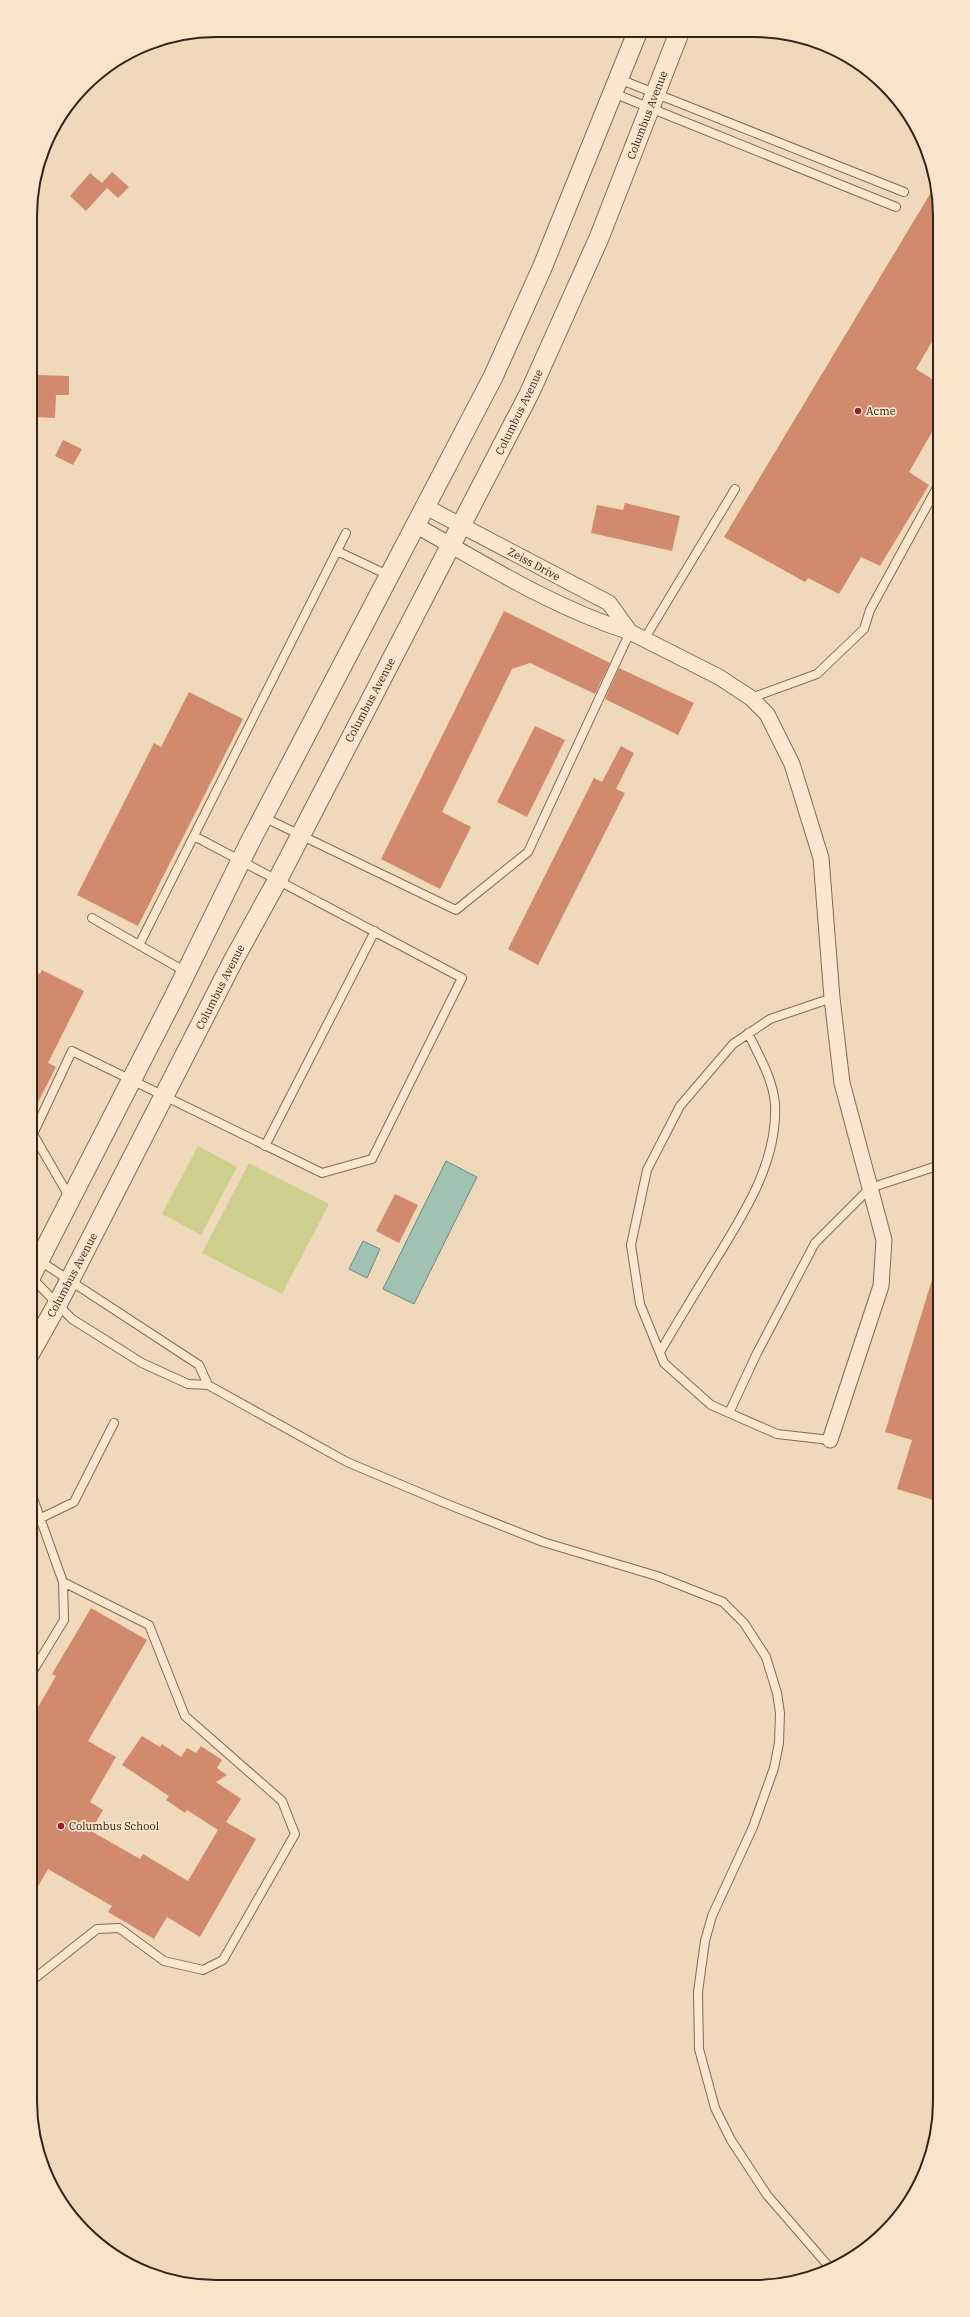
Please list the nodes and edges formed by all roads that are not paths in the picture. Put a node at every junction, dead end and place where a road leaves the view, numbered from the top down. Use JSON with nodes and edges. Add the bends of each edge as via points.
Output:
{"nodes":[{"id":1,"x":635,"y":37,"type":"edge"},
{"id":2,"x":677,"y":37,"type":"edge"},
{"id":3,"x":616,"y":86,"type":"junction"},
{"id":4,"x":653,"y":100,"type":"junction"},
{"id":5,"x":904,"y":192,"type":"dead end"},
{"id":6,"x":896,"y":206,"type":"dead end"},
{"id":7,"x":735,"y":489,"type":"dead end"},
{"id":8,"x":933,"y":495,"type":"edge"},
{"id":9,"x":426,"y":508,"type":"junction"},
{"id":10,"x":417,"y":526,"type":"junction"},
{"id":11,"x":462,"y":526,"type":"junction"},
{"id":12,"x":346,"y":533,"type":"dead end"},
{"id":13,"x":452,"y":546,"type":"junction"},
{"id":14,"x":337,"y":551,"type":"junction"},
{"id":15,"x":390,"y":576,"type":"junction"},
{"id":16,"x":630,"y":632,"type":"junction"},
{"id":17,"x":645,"y":638,"type":"junction"},
{"id":18,"x":751,"y":698,"type":"junction"},
{"id":19,"x":263,"y":817,"type":"junction"},
{"id":20,"x":300,"y":835,"type":"junction"},
{"id":21,"x":194,"y":836,"type":"junction"},
{"id":22,"x":241,"y":861,"type":"junction"},
{"id":23,"x":277,"y":881,"type":"junction"},
{"id":24,"x":92,"y":918,"type":"dead end"},
{"id":25,"x":375,"y":931,"type":"junction"},
{"id":26,"x":139,"y":945,"type":"junction"},
{"id":27,"x":186,"y":972,"type":"junction"},
{"id":28,"x":832,"y":998,"type":"junction"},
{"id":29,"x":748,"y":1034,"type":"junction"},
{"id":30,"x":132,"y":1081,"type":"junction"},
{"id":31,"x":164,"y":1097,"type":"junction"},
{"id":32,"x":37,"y":1125,"type":"edge"},
{"id":33,"x":37,"y":1141,"type":"edge"},
{"id":34,"x":265,"y":1146,"type":"junction"},
{"id":35,"x":933,"y":1167,"type":"edge"},
{"id":36,"x":870,"y":1188,"type":"junction"},
{"id":37,"x":71,"y":1200,"type":"junction"},
{"id":38,"x":40,"y":1261,"type":"junction"},
{"id":39,"x":37,"y":1266,"type":"edge"},
{"id":40,"x":70,"y":1281,"type":"junction"},
{"id":41,"x":37,"y":1285,"type":"edge"},
{"id":42,"x":57,"y":1305,"type":"junction"},
{"id":43,"x":37,"y":1341,"type":"edge"},
{"id":44,"x":660,"y":1352,"type":"junction"},
{"id":45,"x":208,"y":1385,"type":"junction"},
{"id":46,"x":729,"y":1413,"type":"junction"},
{"id":47,"x":114,"y":1423,"type":"dead end"},
{"id":48,"x":830,"y":1440,"type":"joint"},
{"id":49,"x":37,"y":1508,"type":"edge"},
{"id":50,"x":41,"y":1518,"type":"junction"},
{"id":51,"x":63,"y":1582,"type":"junction"},
{"id":52,"x":37,"y":1664,"type":"edge"},
{"id":53,"x":37,"y":1976,"type":"edge"},
{"id":54,"x":827,"y":2264,"type":"edge"}],
"edges":[{"from":1,"to":3,"type":"street"},
{"from":2,"to":4,"type":"street","name":"Columbus Avenue"},
{"from":3,"to":4,"type":"lane"},
{"from":3,"to":4,"type":"lane"},
{"from":3,"to":9,"type":"street","via":[[542,268],[497,370]]},
{"from":4,"to":5,"type":"lane"},
{"from":4,"to":6,"type":"lane"},
{"from":4,"to":11,"type":"street","name":"Columbus Avenue","via":[[599,238],[536,380]]},
{"from":7,"to":17,"type":"lane"},
{"from":8,"to":18,"type":"lane","via":[[870,610],[864,629],[817,674]]},
{"from":9,"to":10,"type":"street"},
{"from":9,"to":11,"type":"street","name":"Zeiss Drive"},
{"from":10,"to":13,"type":"street"},
{"from":10,"to":15,"type":"street"},
{"from":11,"to":13,"type":"street","name":"Columbus Avenue"},
{"from":11,"to":16,"type":"street","name":"Zeiss Drive","via":[[609,603]]},
{"from":12,"to":14,"type":"lane"},
{"from":13,"to":16,"type":"street","via":[[591,620]]},
{"from":13,"to":20,"type":"street","name":"Columbus Avenue"},
{"from":14,"to":15,"type":"lane"},
{"from":14,"to":21,"type":"lane"},
{"from":15,"to":19,"type":"street"},
{"from":16,"to":17,"type":"street"},
{"from":16,"to":20,"type":"lane","via":[[528,852],[456,910]]},
{"from":17,"to":18,"type":"street","via":[[719,677]]},
{"from":18,"to":28,"type":"street","via":[[767,714],[792,764],[821,858]]},
{"from":19,"to":20,"type":"lane"},
{"from":19,"to":22,"type":"street"},
{"from":20,"to":23,"type":"street","name":"Columbus Avenue"},
{"from":21,"to":22,"type":"lane"},
{"from":21,"to":26,"type":"lane"},
{"from":22,"to":23,"type":"lane"},
{"from":22,"to":27,"type":"street"},
{"from":23,"to":25,"type":"lane"},
{"from":23,"to":31,"type":"street","name":"Columbus Avenue"},
{"from":24,"to":26,"type":"lane"},
{"from":25,"to":34,"type":"lane"},
{"from":25,"to":34,"type":"lane","via":[[462,978],[372,1160],[322,1173]]},
{"from":26,"to":27,"type":"lane"},
{"from":27,"to":30,"type":"street"},
{"from":28,"to":29,"type":"lane","via":[[770,1019]]},
{"from":28,"to":36,"type":"street","via":[[842,1083]]},
{"from":29,"to":44,"type":"lane","via":[[768,1073],[775,1104],[773,1142],[760,1180],[736,1226]]},
{"from":29,"to":44,"type":"lane","via":[[733,1044],[680,1106],[647,1170],[631,1245],[640,1304]]},
{"from":30,"to":31,"type":"lane"},
{"from":30,"to":32,"type":"lane","via":[[72,1051]]},
{"from":30,"to":37,"type":"street"},
{"from":31,"to":34,"type":"lane"},
{"from":31,"to":40,"type":"street","name":"Columbus Avenue"},
{"from":33,"to":37,"type":"lane"},
{"from":35,"to":36,"type":"lane"},
{"from":36,"to":46,"type":"lane","via":[[815,1243],[757,1353]]},
{"from":36,"to":48,"type":"street","via":[[884,1240],[881,1286]]},
{"from":37,"to":38,"type":"street"},
{"from":38,"to":39,"type":"street"},
{"from":38,"to":40,"type":"lane"},
{"from":40,"to":42,"type":"street","name":"Columbus Avenue"},
{"from":40,"to":45,"type":"lane","via":[[199,1365]]},
{"from":41,"to":42,"type":"lane"},
{"from":42,"to":43,"type":"street","name":"Columbus Avenue"},
{"from":42,"to":45,"type":"lane","via":[[72,1319],[142,1363],[188,1384]]},
{"from":44,"to":46,"type":"lane","via":[[664,1363],[711,1405]]},
{"from":45,"to":54,"type":"lane","via":[[347,1462],[543,1542],[657,1576],[708,1596],[722,1602],[744,1623],[766,1657],[777,1693],[780,1713],[779,1743],[774,1768],[753,1827],[712,1916],[705,1941],[698,1992],[699,2049],[715,2108],[731,2140],[767,2195]]},
{"from":46,"to":48,"type":"lane","via":[[777,1434]]},
{"from":47,"to":50,"type":"lane","via":[[74,1502]]},
{"from":49,"to":50,"type":"lane"},
{"from":50,"to":51,"type":"lane"},
{"from":51,"to":52,"type":"lane","via":[[64,1620]]},
{"from":51,"to":53,"type":"lane","via":[[149,1625],[184,1716],[231,1754],[282,1801],[295,1834],[223,1960],[203,1970],[164,1961],[119,1928],[97,1929]]}]}
